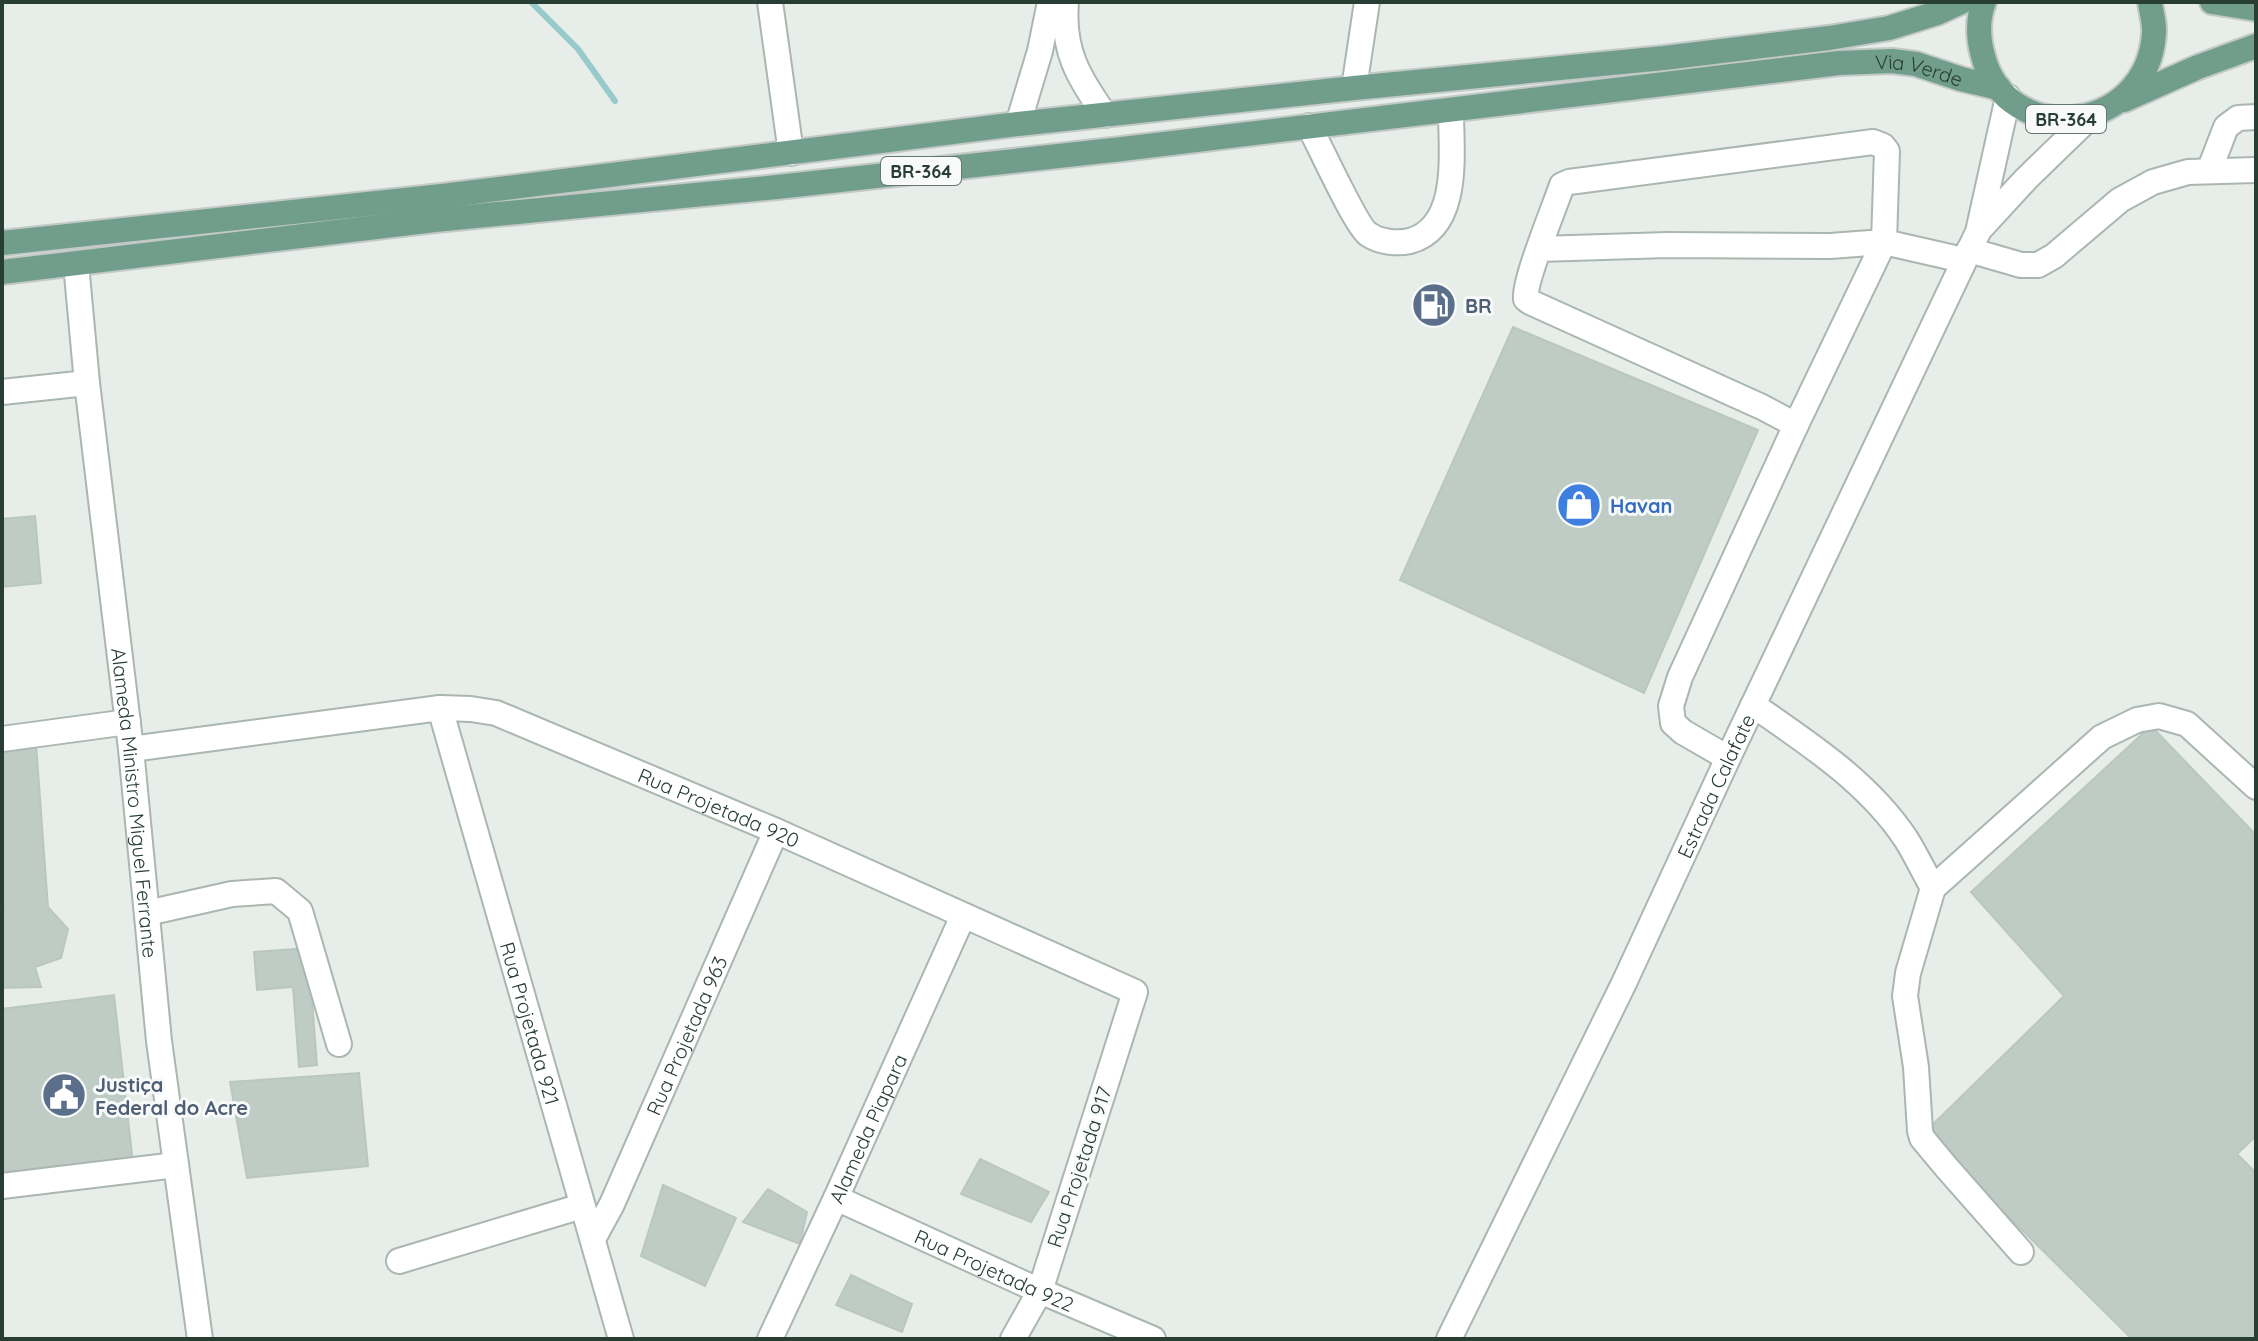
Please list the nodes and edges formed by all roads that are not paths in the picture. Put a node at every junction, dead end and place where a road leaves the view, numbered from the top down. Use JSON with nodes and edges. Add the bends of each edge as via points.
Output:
{"nodes":[{"id":1,"x":770,"y":2,"type":"edge"},
{"id":2,"x":1050,"y":2,"type":"edge"},
{"id":3,"x":1066,"y":2,"type":"edge"},
{"id":4,"x":1367,"y":2,"type":"edge"},
{"id":5,"x":1961,"y":2,"type":"edge"},
{"id":6,"x":1984,"y":2,"type":"edge"},
{"id":7,"x":2150,"y":2,"type":"edge"},
{"id":8,"x":2212,"y":2,"type":"edge"},
{"id":9,"x":2256,"y":9,"type":"edge"},
{"id":10,"x":2256,"y":46,"type":"edge"},
{"id":11,"x":1354,"y":88,"type":"junction"},
{"id":12,"x":2003,"y":92,"type":"junction"},
{"id":13,"x":2115,"y":104,"type":"junction"},
{"id":14,"x":1451,"y":111,"type":"junction"},
{"id":15,"x":1105,"y":115,"type":"junction"},
{"id":16,"x":2092,"y":115,"type":"junction"},
{"id":17,"x":2256,"y":117,"type":"edge"},
{"id":18,"x":1018,"y":124,"type":"junction"},
{"id":19,"x":1309,"y":126,"type":"junction"},
{"id":20,"x":791,"y":153,"type":"junction"},
{"id":21,"x":2256,"y":170,"type":"edge"},
{"id":22,"x":2209,"y":171,"type":"junction"},
{"id":23,"x":1884,"y":242,"type":"junction"},
{"id":24,"x":2,"y":243,"type":"edge"},
{"id":25,"x":1970,"y":247,"type":"junction"},
{"id":26,"x":1539,"y":249,"type":"junction"},
{"id":27,"x":76,"y":264,"type":"junction"},
{"id":28,"x":2,"y":272,"type":"edge"},
{"id":29,"x":87,"y":383,"type":"junction"},
{"id":30,"x":2,"y":392,"type":"edge"},
{"id":31,"x":1796,"y":425,"type":"junction"},
{"id":32,"x":1753,"y":705,"type":"junction"},
{"id":33,"x":440,"y":708,"type":"junction"},
{"id":34,"x":128,"y":722,"type":"junction"},
{"id":35,"x":2,"y":739,"type":"edge"},
{"id":36,"x":131,"y":749,"type":"junction"},
{"id":37,"x":1728,"y":758,"type":"junction"},
{"id":38,"x":2256,"y":787,"type":"edge"},
{"id":39,"x":776,"y":831,"type":"junction"},
{"id":40,"x":1933,"y":888,"type":"junction"},
{"id":41,"x":147,"y":913,"type":"junction"},
{"id":42,"x":963,"y":916,"type":"junction"},
{"id":43,"x":1135,"y":992,"type":"joint"},
{"id":44,"x":339,"y":1044,"type":"dead end"},
{"id":45,"x":176,"y":1165,"type":"junction"},
{"id":46,"x":2,"y":1186,"type":"edge"},
{"id":47,"x":836,"y":1198,"type":"junction"},
{"id":48,"x":582,"y":1206,"type":"junction"},
{"id":49,"x":593,"y":1239,"type":"junction"},
{"id":50,"x":2021,"y":1252,"type":"dead end"},
{"id":51,"x":399,"y":1261,"type":"dead end"},
{"id":52,"x":1040,"y":1291,"type":"junction"},
{"id":53,"x":200,"y":1339,"type":"edge"},
{"id":54,"x":621,"y":1339,"type":"edge"},
{"id":55,"x":770,"y":1339,"type":"edge"},
{"id":56,"x":1013,"y":1339,"type":"edge"},
{"id":57,"x":1153,"y":1339,"type":"edge"},
{"id":58,"x":1449,"y":1339,"type":"edge"}],
"edges":[{"from":1,"to":20,"type":"street"},
{"from":2,"to":18,"type":"street"},
{"from":3,"to":15,"type":"street","via":[[1068,51]]},
{"from":4,"to":11,"type":"street"},
{"from":5,"to":11,"type":"main road","name":"Via Verde","number":"BR-364","via":[[1889,28],[1829,38]]},
{"from":6,"to":12,"type":"main road","via":[[1978,39],[1985,65]]},
{"from":7,"to":13,"type":"main road","number":"BR-364","via":[[2154,31],[2149,59],[2136,85]]},
{"from":8,"to":9,"type":"main road"},
{"from":10,"to":13,"type":"main road","number":"BR-364"},
{"from":11,"to":15,"type":"main road","number":"BR-364"},
{"from":12,"to":14,"type":"main road","name":"Via Verde","number":"BR-364","via":[[1892,61]]},
{"from":12,"to":16,"type":"main road","number":"BR-364","via":[[2047,117]]},
{"from":12,"to":25,"type":"street","name":"Estrada Calafate"},
{"from":13,"to":16,"type":"main road","number":"BR-364"},
{"from":14,"to":19,"type":"main road","number":"BR-364"},
{"from":14,"to":19,"type":"street","via":[[1451,185],[1440,219],[1424,236],[1407,242],[1387,242],[1366,233]]},
{"from":15,"to":18,"type":"main road","number":"BR-364"},
{"from":16,"to":25,"type":"street","name":"Estrada Calafate","via":[[2026,179]]},
{"from":17,"to":22,"type":"street","via":[[2238,118],[2226,127]]},
{"from":18,"to":20,"type":"main road","number":"BR-364"},
{"from":19,"to":27,"type":"main road","number":"BR-364"},
{"from":20,"to":24,"type":"main road","number":"BR-364"},
{"from":21,"to":22,"type":"street"},
{"from":22,"to":25,"type":"street","via":[[2153,182],[2120,200],[2038,265],[2021,265]]},
{"from":23,"to":25,"type":"street"},
{"from":23,"to":26,"type":"street"},
{"from":23,"to":26,"type":"street","via":[[1887,151],[1873,142],[1569,182],[1562,185]]},
{"from":23,"to":31,"type":"street"},
{"from":25,"to":32,"type":"street","name":"Estrada Calafate"},
{"from":26,"to":31,"type":"street","via":[[1526,299]]},
{"from":27,"to":28,"type":"main road","number":"BR-364"},
{"from":27,"to":29,"type":"street","name":"Alameda Ministro Miguel Ferrante"},
{"from":29,"to":30,"type":"street"},
{"from":29,"to":34,"type":"street","name":"Alameda Ministro Miguel Ferrante"},
{"from":31,"to":37,"type":"street","via":[[1671,706],[1673,723]]},
{"from":32,"to":37,"type":"street","name":"Estrada Calafate"},
{"from":32,"to":40,"type":"street","via":[[1866,791],[1905,838]]},
{"from":33,"to":36,"type":"street","name":"Rua Projetada 920"},
{"from":33,"to":39,"type":"street","name":"Rua Projetada 920","via":[[496,713]]},
{"from":33,"to":48,"type":"street","name":"Rua Projetada 921"},
{"from":34,"to":35,"type":"street"},
{"from":34,"to":36,"type":"street","name":"Alameda Ministro Miguel Ferrante"},
{"from":36,"to":41,"type":"street","name":"Alameda Ministro Miguel Ferrante"},
{"from":37,"to":58,"type":"street","name":"Estrada Calafate"},
{"from":38,"to":40,"type":"street","via":[[2187,724],[2159,716],[2137,720],[2102,737]]},
{"from":39,"to":42,"type":"street","name":"Rua Projetada 920"},
{"from":39,"to":49,"type":"street","name":"Rua Projetada 963"},
{"from":40,"to":50,"type":"street","via":[[1905,996],[1920,1131]]},
{"from":41,"to":44,"type":"street","via":[[232,894],[276,891],[300,911]]},
{"from":41,"to":45,"type":"street","name":"Alameda Ministro Miguel Ferrante"},
{"from":42,"to":43,"type":"street","name":"Rua Projetada 920"},
{"from":42,"to":47,"type":"street","name":"Alameda Piapara"},
{"from":43,"to":52,"type":"street","name":"Rua Projetada 917"},
{"from":45,"to":46,"type":"street"},
{"from":45,"to":53,"type":"street","name":"Alameda Ministro Miguel Ferrante"},
{"from":47,"to":52,"type":"street","name":"Rua Projetada 922"},
{"from":47,"to":55,"type":"street","name":"Alameda Piapara"},
{"from":48,"to":49,"type":"street","name":"Rua Projetada 921"},
{"from":48,"to":51,"type":"street"},
{"from":49,"to":54,"type":"street","name":"Rua Projetada 921"},
{"from":52,"to":56,"type":"street","name":"Rua Projetada 917"},
{"from":52,"to":57,"type":"street","name":"Rua Projetada 922"}]}
